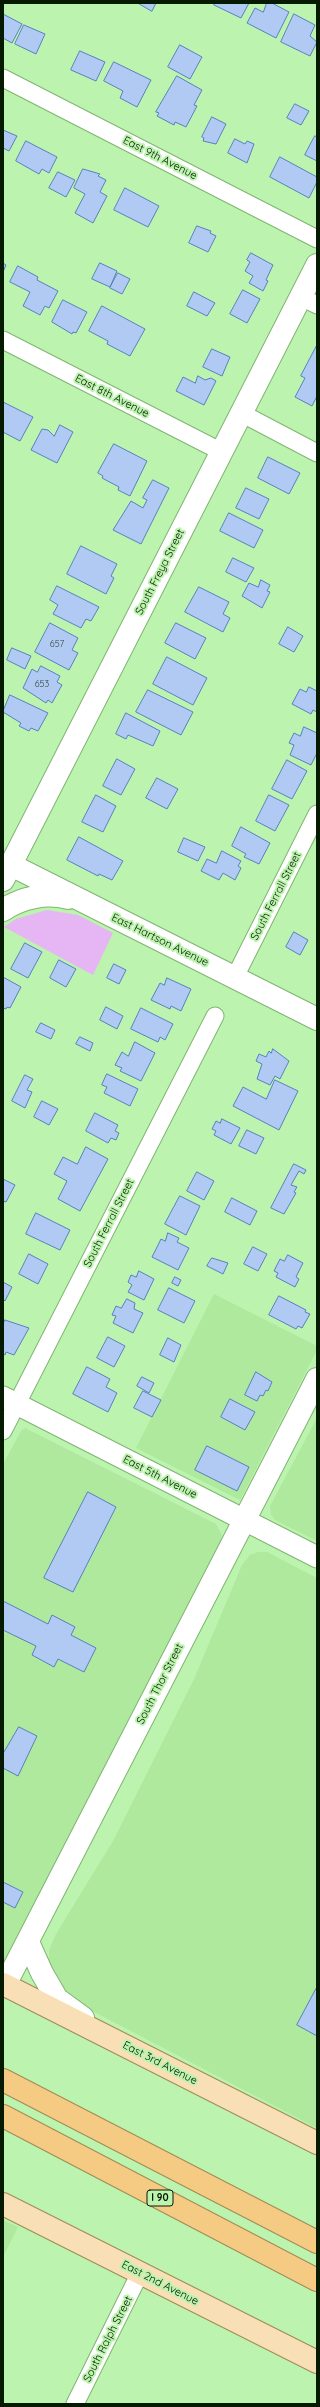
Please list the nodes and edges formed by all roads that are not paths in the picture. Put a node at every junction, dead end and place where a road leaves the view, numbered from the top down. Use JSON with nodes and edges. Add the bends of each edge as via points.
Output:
{"nodes":[{"id":1,"x":3,"y":78,"type":"edge"},
{"id":2,"x":317,"y":239,"type":"edge"},
{"id":3,"x":317,"y":265,"type":"edge"},
{"id":4,"x":309,"y":301,"type":"edge"},
{"id":5,"x":3,"y":340,"type":"edge"},
{"id":6,"x":241,"y":414,"type":"junction"},
{"id":7,"x":222,"y":452,"type":"junction"},
{"id":8,"x":317,"y":453,"type":"edge"},
{"id":9,"x":317,"y":814,"type":"edge"},
{"id":10,"x":6,"y":869,"type":"edge"},
{"id":11,"x":88,"y":904,"type":"junction"},
{"id":12,"x":3,"y":910,"type":"edge"},
{"id":13,"x":235,"y":977,"type":"junction"},
{"id":14,"x":215,"y":1016,"type":"dead end"},
{"id":15,"x":317,"y":1019,"type":"edge"},
{"id":16,"x":317,"y":1379,"type":"edge"},
{"id":17,"x":10,"y":1400,"type":"edge"},
{"id":18,"x":3,"y":1430,"type":"edge"},
{"id":19,"x":245,"y":1520,"type":"junction"},
{"id":20,"x":317,"y":1557,"type":"edge"},
{"id":21,"x":28,"y":1942,"type":"junction"},
{"id":22,"x":4,"y":1986,"type":"edge"},
{"id":23,"x":106,"y":2036,"type":"junction"},
{"id":24,"x":3,"y":2080,"type":"edge"},
{"id":25,"x":3,"y":2116,"type":"edge"},
{"id":26,"x":317,"y":2143,"type":"edge"},
{"id":27,"x":3,"y":2204,"type":"edge"},
{"id":28,"x":317,"y":2242,"type":"edge"},
{"id":29,"x":140,"y":2273,"type":"junction"},
{"id":30,"x":317,"y":2280,"type":"edge"},
{"id":31,"x":317,"y":2362,"type":"edge"},
{"id":32,"x":75,"y":2404,"type":"edge"}],
"edges":[{"from":1,"to":2,"type":"street","name":"East 9th Avenue"},
{"from":3,"to":4,"type":"main road","name":"South Freya Street"},
{"from":4,"to":6,"type":"main road","name":"South Freya Street"},
{"from":5,"to":7,"type":"street","name":"East 8th Avenue"},
{"from":6,"to":7,"type":"main road","name":"South Freya Street"},
{"from":6,"to":8,"type":"street"},
{"from":7,"to":10,"type":"main road","name":"South Freya Street"},
{"from":9,"to":13,"type":"street","name":"South Ferrall Street"},
{"from":10,"to":11,"type":"main road","name":"East Hartson Avenue"},
{"from":11,"to":12,"type":"main road","via":[[64,896],[48,895],[22,901]]},
{"from":11,"to":13,"type":"main road","name":"East Hartson Avenue"},
{"from":13,"to":15,"type":"main road","name":"East Hartson Avenue"},
{"from":14,"to":17,"type":"street","name":"South Ferrall Street"},
{"from":16,"to":19,"type":"main road","name":"South Thor Street"},
{"from":17,"to":18,"type":"street","name":"South Ferrall Street"},
{"from":17,"to":19,"type":"street","name":"East 5th Avenue"},
{"from":19,"to":20,"type":"street","name":"East 5th Avenue"},
{"from":19,"to":21,"type":"main road","name":"South Thor Street"},
{"from":21,"to":22,"type":"main road","name":"South Thor Street"},
{"from":21,"to":23,"type":"main road","via":[[57,1999]]},
{"from":22,"to":23,"type":"main road","name":"East 3rd Avenue"},
{"from":23,"to":26,"type":"main road","name":"East 3rd Avenue"},
{"from":24,"to":28,"type":"highway"},
{"from":25,"to":30,"type":"highway","number":"I 90"},
{"from":27,"to":29,"type":"main road","name":"East 2nd Avenue"},
{"from":29,"to":31,"type":"main road","name":"East 2nd Avenue"},
{"from":29,"to":32,"type":"street","name":"South Ralph Street"}]}
